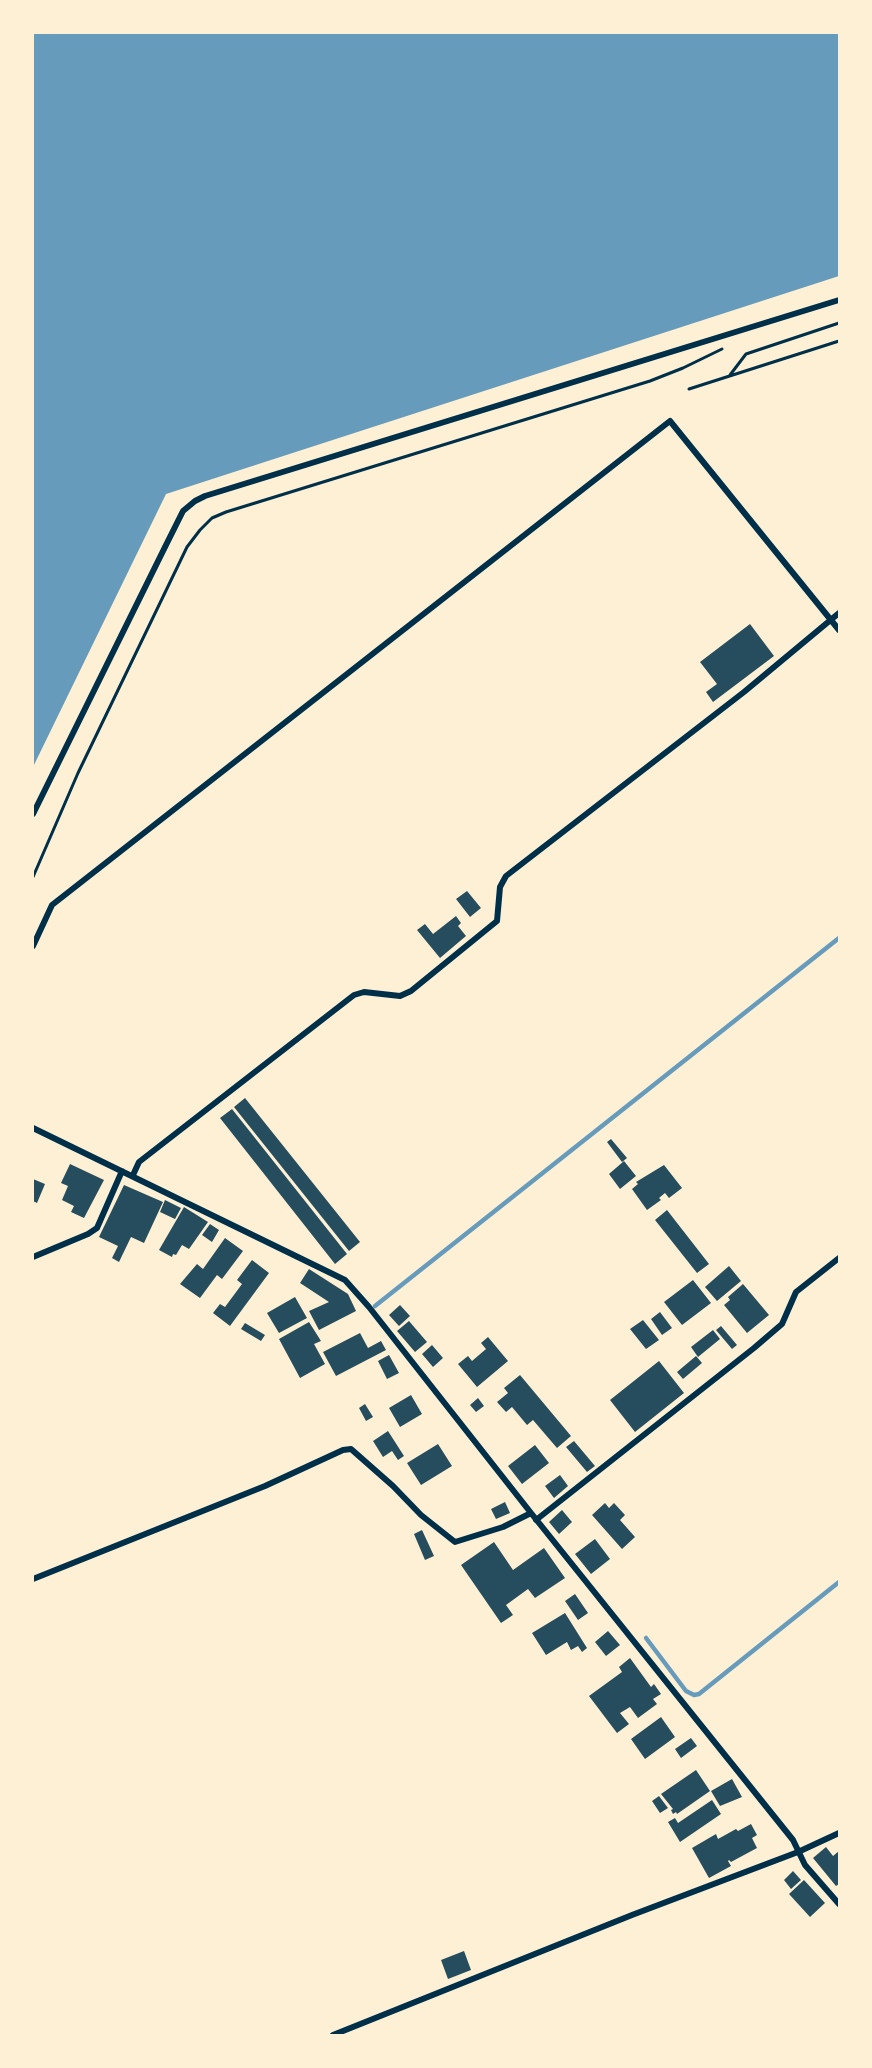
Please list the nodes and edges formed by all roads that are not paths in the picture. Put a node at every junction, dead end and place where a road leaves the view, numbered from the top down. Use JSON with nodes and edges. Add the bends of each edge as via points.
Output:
{"nodes":[{"id":1,"x":839,"y":300,"type":"edge"},
{"id":2,"x":839,"y":613,"type":"edge"},
{"id":3,"x":831,"y":620,"type":"junction"},
{"id":4,"x":839,"y":630,"type":"edge"},
{"id":5,"x":33,"y":814,"type":"edge"},
{"id":6,"x":33,"y":946,"type":"edge"},
{"id":7,"x":33,"y":1128,"type":"edge"},
{"id":8,"x":122,"y":1171,"type":"junction"},
{"id":9,"x":133,"y":1175,"type":"junction"},
{"id":10,"x":33,"y":1257,"type":"edge"},
{"id":11,"x":839,"y":1258,"type":"edge"},
{"id":12,"x":531,"y":1513,"type":"junction"},
{"id":13,"x":536,"y":1520,"type":"junction"},
{"id":14,"x":33,"y":1579,"type":"edge"},
{"id":15,"x":839,"y":1833,"type":"edge"},
{"id":16,"x":798,"y":1852,"type":"junction"},
{"id":17,"x":839,"y":1904,"type":"edge"},
{"id":18,"x":333,"y":2035,"type":"edge"}],
"edges":[{"from":1,"to":5,"type":"street","via":[[195,501],[183,511],[165,545]]},
{"from":2,"to":3,"type":"street"},
{"from":3,"to":4,"type":"street"},
{"from":3,"to":6,"type":"street","via":[[670,421],[52,905]]},
{"from":3,"to":9,"type":"street","via":[[506,876],[500,887],[497,921],[411,992],[400,996],[364,992],[354,995],[139,1162]]},
{"from":7,"to":8,"type":"street"},
{"from":8,"to":9,"type":"street"},
{"from":8,"to":10,"type":"street","via":[[97,1228]]},
{"from":9,"to":12,"type":"street","via":[[345,1280]]},
{"from":11,"to":13,"type":"street","via":[[796,1292],[782,1324]]},
{"from":12,"to":13,"type":"street"},
{"from":12,"to":14,"type":"street","via":[[503,1527],[455,1542],[420,1515],[351,1449]]},
{"from":13,"to":16,"type":"street","via":[[793,1840]]},
{"from":15,"to":16,"type":"street"},
{"from":16,"to":17,"type":"street"},
{"from":16,"to":18,"type":"street"}]}
